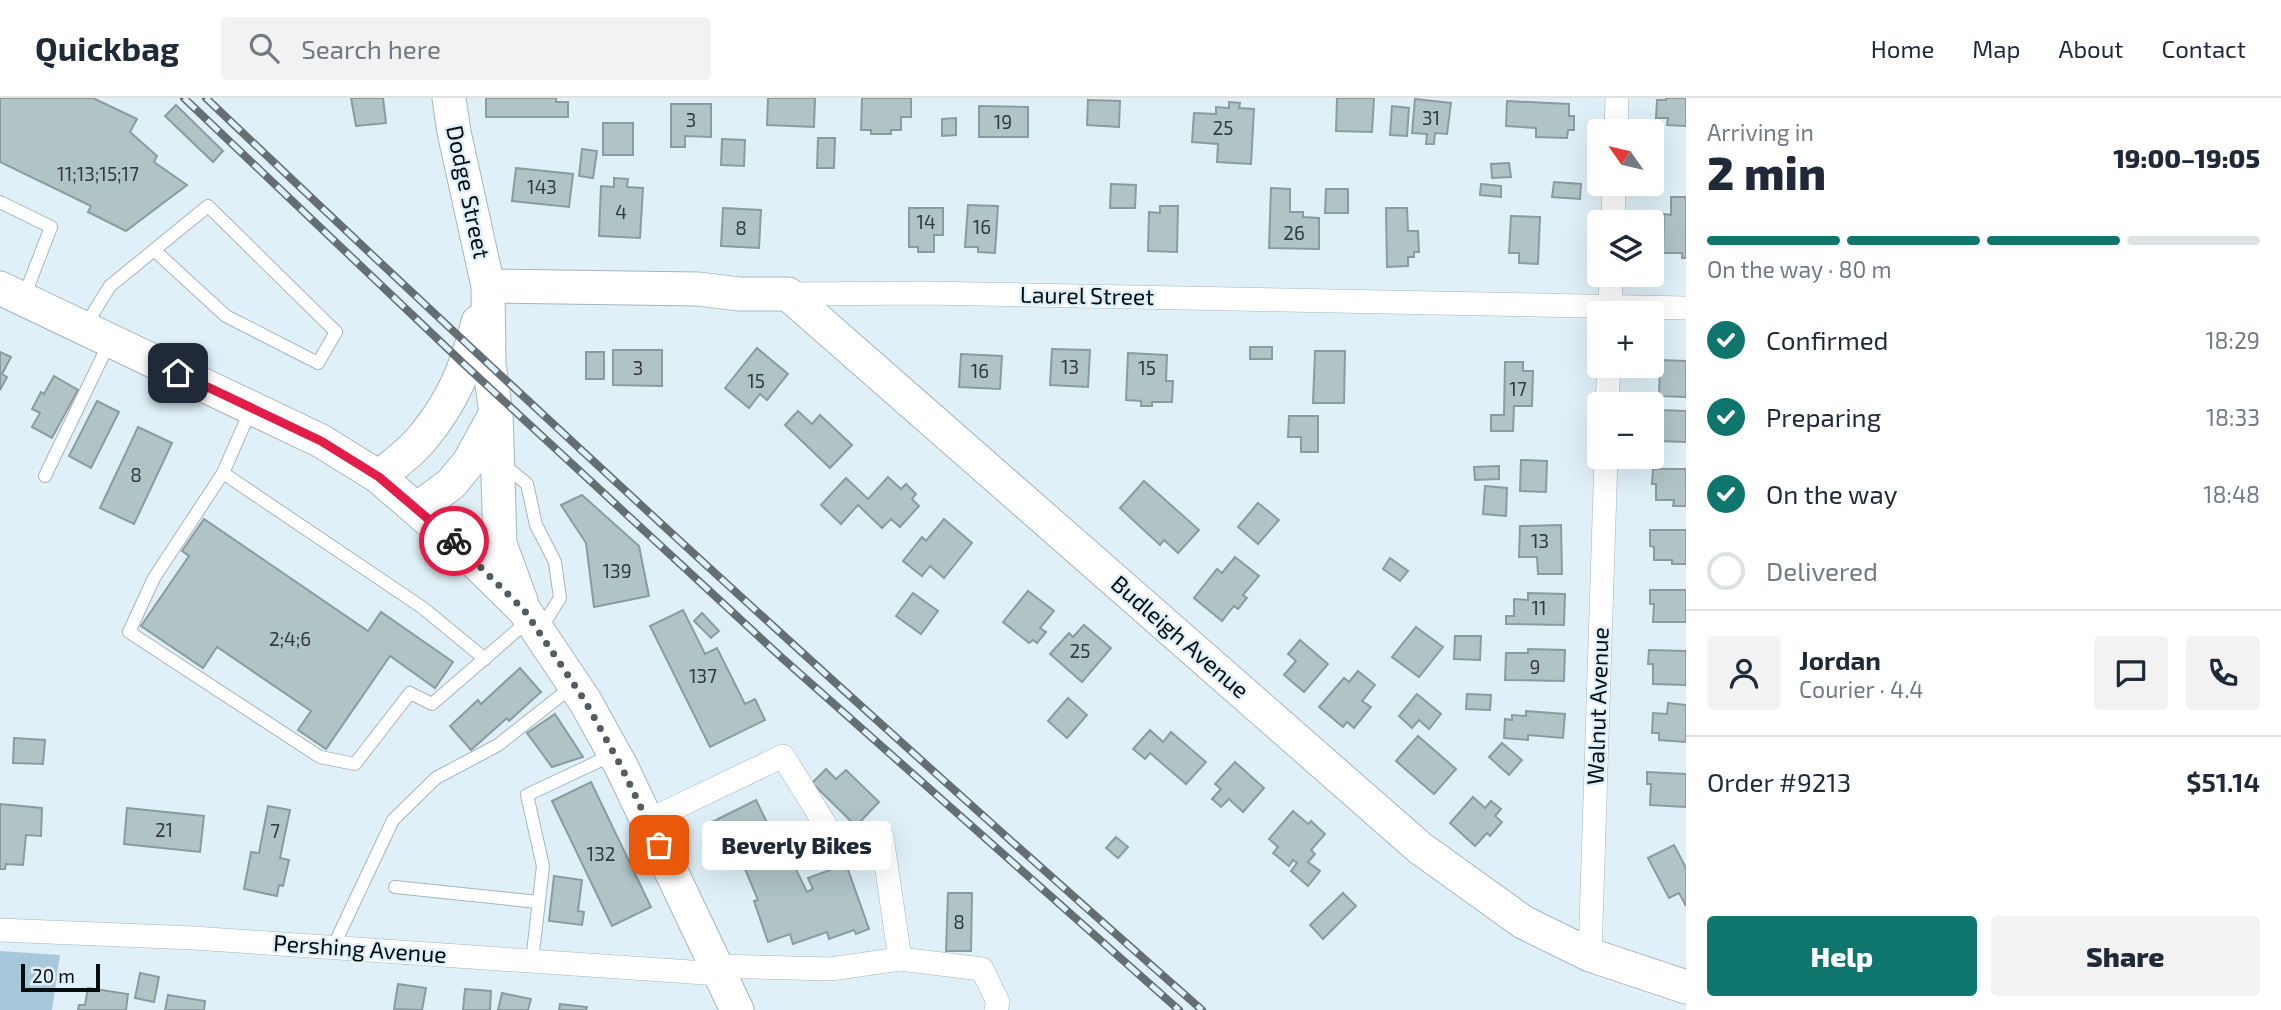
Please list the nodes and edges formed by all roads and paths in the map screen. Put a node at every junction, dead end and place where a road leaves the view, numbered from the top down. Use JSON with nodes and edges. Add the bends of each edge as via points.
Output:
{"nodes":[{"id":1,"x":449,"y":98,"type":"edge"},
{"id":2,"x":1617,"y":98,"type":"edge"},
{"id":3,"x":1616,"y":119,"type":"edge"},
{"id":4,"x":0,"y":202,"type":"edge"},
{"id":5,"x":154,"y":250,"type":"junction"},
{"id":6,"x":488,"y":286,"type":"junction"},
{"id":7,"x":12,"y":293,"type":"edge"},
{"id":8,"x":788,"y":294,"type":"junction"},
{"id":9,"x":1686,"y":308,"type":"edge"},
{"id":10,"x":1587,"y":309,"type":"edge"},
{"id":11,"x":1664,"y":309,"type":"edge"},
{"id":12,"x":97,"y":335,"type":"junction"},
{"id":13,"x":252,"y":408,"type":"junction"},
{"id":14,"x":496,"y":412,"type":"junction"},
{"id":15,"x":498,"y":460,"type":"junction"},
{"id":16,"x":1606,"y":469,"type":"edge"},
{"id":17,"x":223,"y":473,"type":"junction"},
{"id":18,"x":45,"y":476,"type":"dead end"},
{"id":19,"x":379,"y":477,"type":"junction"},
{"id":20,"x":417,"y":509,"type":"junction"},
{"id":21,"x":531,"y":620,"type":"junction"},
{"id":22,"x":485,"y":659,"type":"junction"},
{"id":23,"x":574,"y":684,"type":"junction"},
{"id":24,"x":614,"y":754,"type":"junction"},
{"id":25,"x":647,"y":821,"type":"junction"},
{"id":26,"x":395,"y":887,"type":"dead end"},
{"id":27,"x":538,"y":902,"type":"junction"},
{"id":28,"x":0,"y":930,"type":"edge"},
{"id":29,"x":333,"y":947,"type":"junction"},
{"id":30,"x":1590,"y":955,"type":"junction"},
{"id":31,"x":900,"y":958,"type":"junction"},
{"id":32,"x":532,"y":961,"type":"junction"},
{"id":33,"x":718,"y":970,"type":"junction"},
{"id":34,"x":1686,"y":987,"type":"edge"},
{"id":35,"x":737,"y":1010,"type":"edge"},
{"id":36,"x":996,"y":1010,"type":"edge"}],
"edges":[{"from":1,"to":6,"type":"main road","name":"Dodge Street"},
{"from":2,"to":3,"type":"street"},
{"from":4,"to":7,"type":"lane","via":[[51,226]]},
{"from":5,"to":5,"type":"lane","via":[[208,206],[336,332],[318,363],[226,316]]},
{"from":5,"to":12,"type":"lane","via":[[110,286]]},
{"from":6,"to":8,"type":"main road","name":"Laurel Street"},
{"from":6,"to":14,"type":"main road","name":"Dodge Street","via":[[489,365]]},
{"from":6,"to":19,"type":"main road","name":"Dodge Street","via":[[458,385],[423,438]]},
{"from":7,"to":12,"type":"main road"},
{"from":8,"to":10,"type":"street","name":"Laurel Street","via":[[937,293]]},
{"from":8,"to":30,"type":"main road","name":"Budleigh Avenue","via":[[1420,848],[1522,922]]},
{"from":9,"to":11,"type":"street","name":"Laurel Street"},
{"from":12,"to":13,"type":"main road"},
{"from":12,"to":18,"type":"lane"},
{"from":13,"to":17,"type":"lane"},
{"from":13,"to":19,"type":"main road","via":[[321,441]]},
{"from":14,"to":15,"type":"main road","name":"Dodge Street"},
{"from":14,"to":20,"type":"main road","via":[[469,462],[451,484]]},
{"from":15,"to":21,"type":"main road","name":"Dodge Street","via":[[500,544]]},
{"from":15,"to":21,"type":"lane","via":[[527,484],[536,525],[555,562],[560,598]]},
{"from":16,"to":30,"type":"street","name":"Walnut Avenue"},
{"from":17,"to":22,"type":"lane","via":[[423,608]]},
{"from":17,"to":22,"type":"lane","via":[[154,578],[129,632],[320,757],[355,764],[410,693],[432,704]]},
{"from":19,"to":20,"type":"main road"},
{"from":20,"to":21,"type":"main road"},
{"from":21,"to":22,"type":"lane"},
{"from":21,"to":23,"type":"main road"},
{"from":23,"to":24,"type":"main road"},
{"from":23,"to":29,"type":"lane","via":[[498,745],[436,778],[393,820]]},
{"from":24,"to":25,"type":"main road"},
{"from":24,"to":27,"type":"lane","via":[[527,795],[542,866]]},
{"from":25,"to":31,"type":"street","via":[[783,756],[831,834],[882,837]]},
{"from":25,"to":33,"type":"main road"},
{"from":26,"to":27,"type":"lane"},
{"from":27,"to":32,"type":"lane"},
{"from":28,"to":29,"type":"street","name":"Pershing Avenue"},
{"from":29,"to":32,"type":"street","name":"Pershing Avenue"},
{"from":30,"to":34,"type":"main road","name":"Budleigh Avenue"},
{"from":31,"to":33,"type":"street","name":"Pershing Avenue","via":[[831,969]]},
{"from":31,"to":36,"type":"street","name":"Pershing Avenue","via":[[982,970],[998,1002]]},
{"from":32,"to":33,"type":"street","name":"Pershing Avenue"},
{"from":33,"to":35,"type":"main road"}]}
